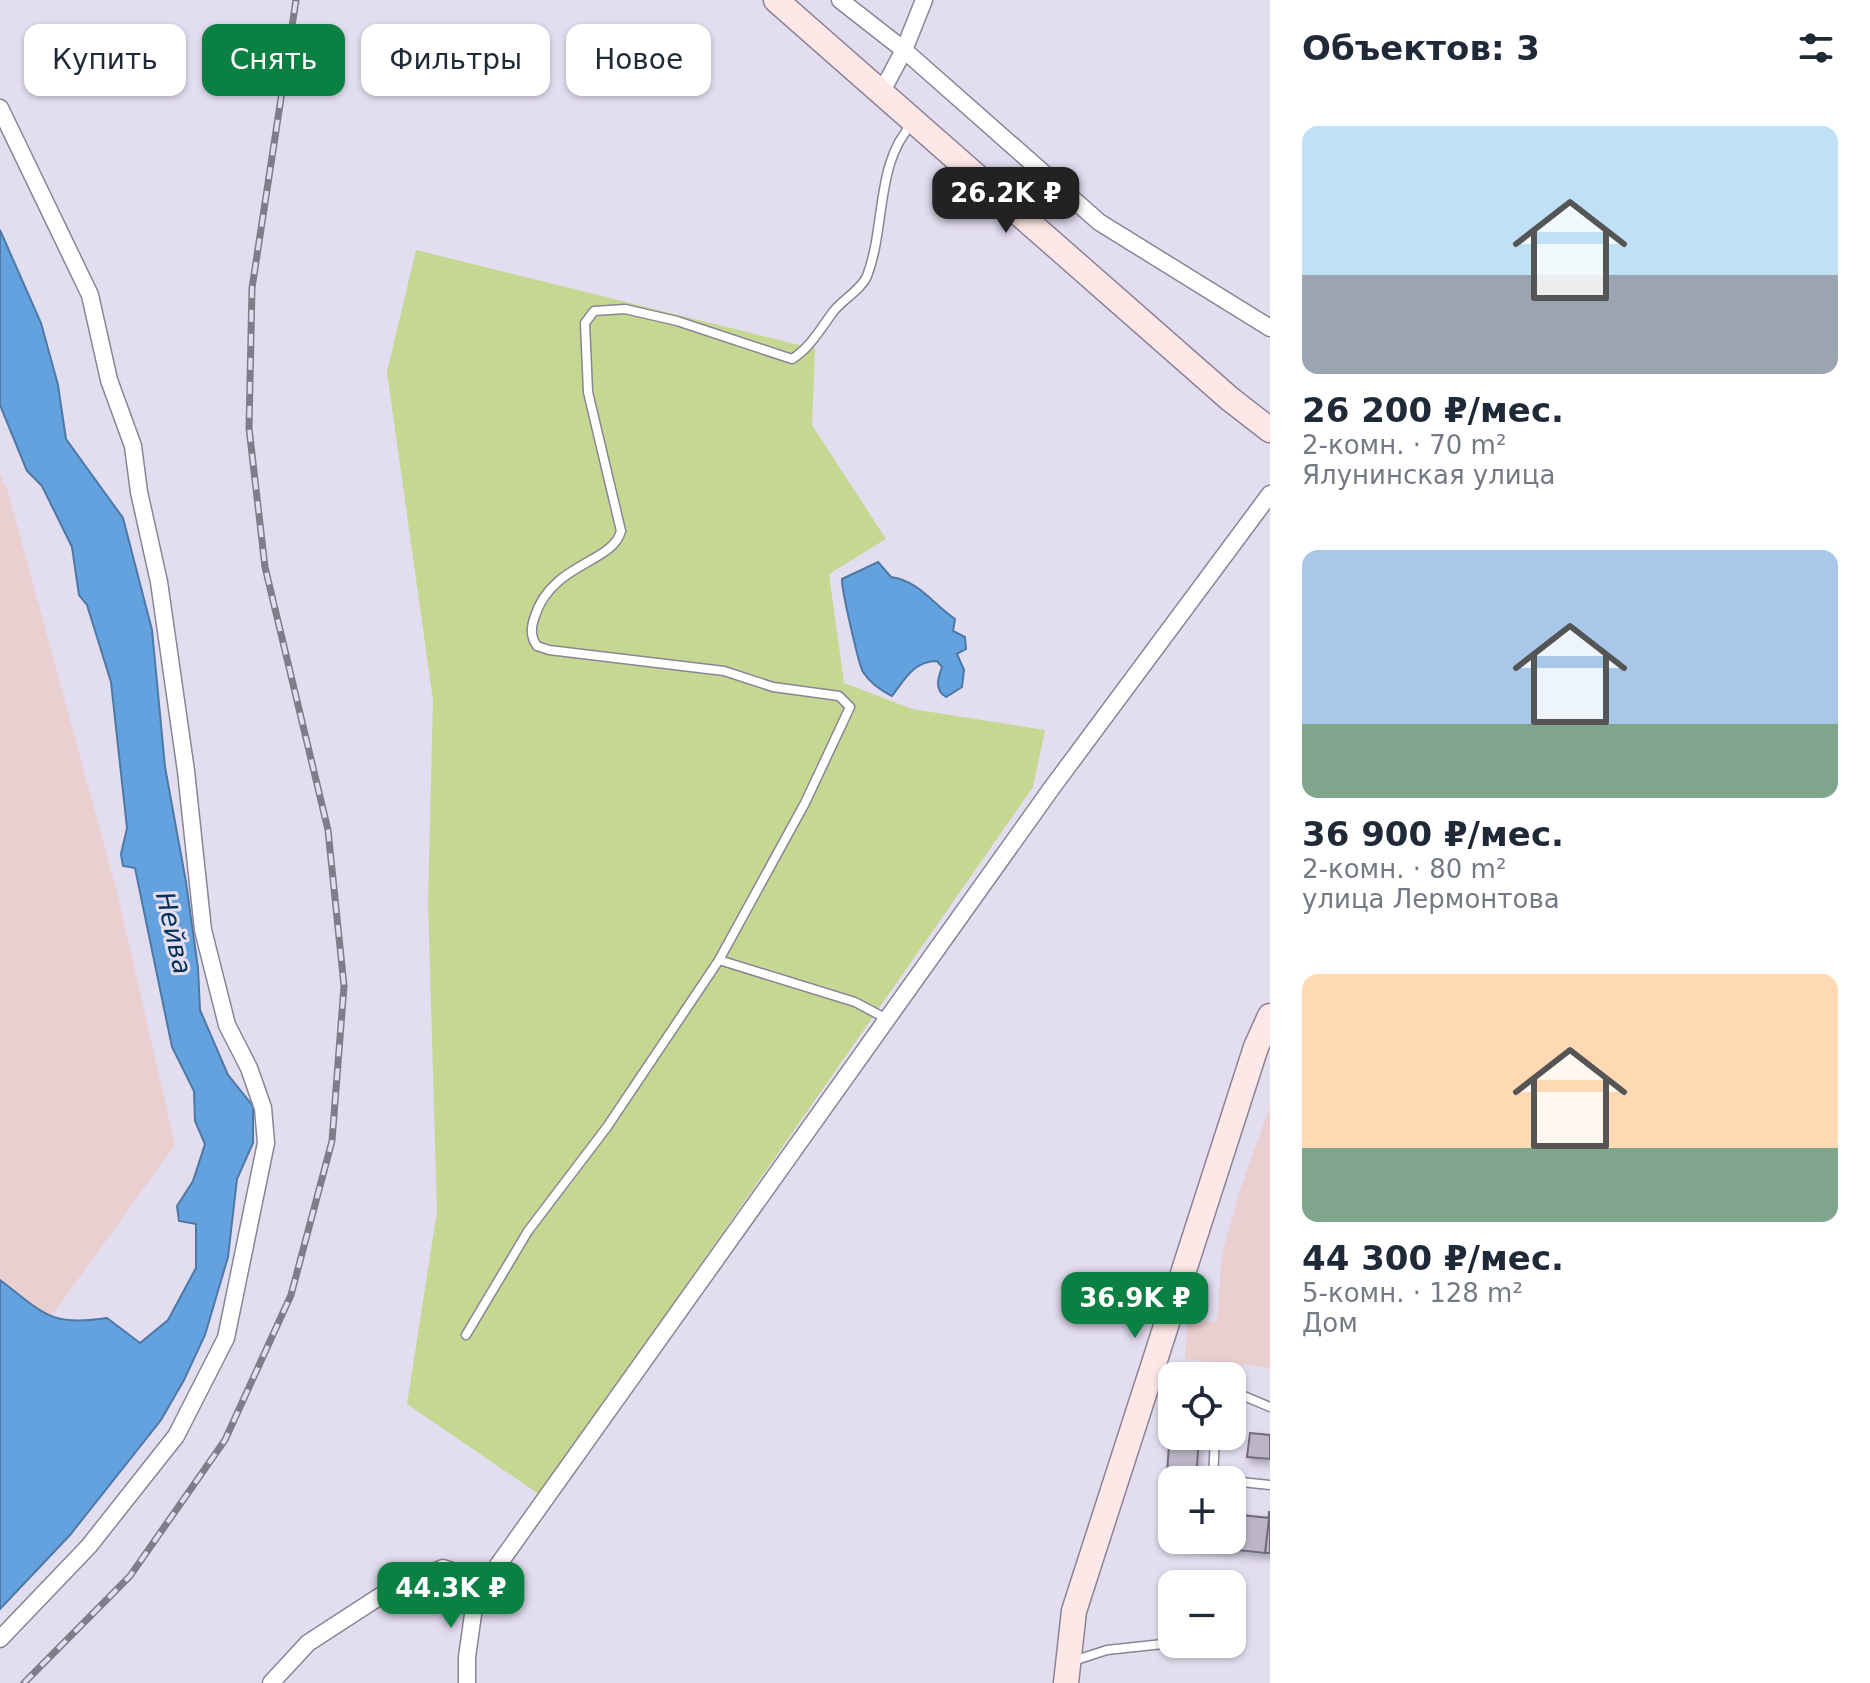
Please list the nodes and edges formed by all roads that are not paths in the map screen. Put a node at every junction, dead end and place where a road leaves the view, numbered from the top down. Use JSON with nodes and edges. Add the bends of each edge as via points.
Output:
{"nodes":[{"id":1,"x":776,"y":0,"type":"edge"},
{"id":2,"x":840,"y":0,"type":"edge"},
{"id":3,"x":924,"y":0,"type":"edge"},
{"id":4,"x":904,"y":50,"type":"junction"},
{"id":5,"x":881,"y":93,"type":"junction"},
{"id":6,"x":0,"y":108,"type":"edge"},
{"id":7,"x":913,"y":122,"type":"junction"},
{"id":8,"x":1270,"y":328,"type":"edge"},
{"id":9,"x":1270,"y":430,"type":"edge"},
{"id":10,"x":1270,"y":494,"type":"edge"},
{"id":11,"x":719,"y":960,"type":"junction"},
{"id":12,"x":1270,"y":1016,"type":"edge"},
{"id":13,"x":890,"y":1020,"type":"junction"},
{"id":14,"x":466,"y":1335,"type":"dead end"},
{"id":15,"x":1147,"y":1382,"type":"junction"},
{"id":16,"x":1158,"y":1383,"type":"edge"},
{"id":17,"x":1246,"y":1397,"type":"edge"},
{"id":18,"x":1270,"y":1407,"type":"edge"},
{"id":19,"x":1246,"y":1482,"type":"edge"},
{"id":20,"x":1270,"y":1485,"type":"edge"},
{"id":21,"x":478,"y":1579,"type":"junction"},
{"id":22,"x":0,"y":1639,"type":"edge"},
{"id":23,"x":1158,"y":1645,"type":"edge"},
{"id":24,"x":1067,"y":1673,"type":"edge"},
{"id":25,"x":271,"y":1683,"type":"edge"},
{"id":26,"x":467,"y":1683,"type":"edge"}],
"edges":[{"from":1,"to":5,"type":"street"},
{"from":2,"to":4,"type":"street"},
{"from":3,"to":4,"type":"street"},
{"from":4,"to":5,"type":"street"},
{"from":4,"to":8,"type":"street","via":[[1099,222]]},
{"from":5,"to":7,"type":"street"},
{"from":6,"to":22,"type":"street","via":[[90,295],[109,380],[133,446],[159,582],[203,930],[227,1025],[263,1108],[266,1143],[226,1338],[176,1436],[89,1546]]},
{"from":7,"to":9,"type":"street"},
{"from":7,"to":11,"type":"lane","via":[[903,133],[885,185],[866,280],[839,304],[802,353],[792,359],[625,309],[594,311],[585,323],[588,392],[621,531],[613,548],[569,571],[545,595],[531,628],[537,646],[724,671],[773,687],[839,696],[850,707],[805,803]]},
{"from":10,"to":13,"type":"street","via":[[1051,789]]},
{"from":11,"to":13,"type":"lane","via":[[855,1002]]},
{"from":11,"to":14,"type":"lane","via":[[607,1127],[528,1231]]},
{"from":12,"to":15,"type":"street"},
{"from":13,"to":21,"type":"street","via":[[486,1582]]},
{"from":15,"to":16,"type":"lane"},
{"from":15,"to":24,"type":"street","via":[[1074,1611]]},
{"from":17,"to":18,"type":"lane"},
{"from":19,"to":20,"type":"lane"},
{"from":21,"to":25,"type":"street","via":[[443,1568],[385,1593],[308,1643]]},
{"from":21,"to":26,"type":"street"},
{"from":23,"to":24,"type":"lane","via":[[1107,1650]]}]}
